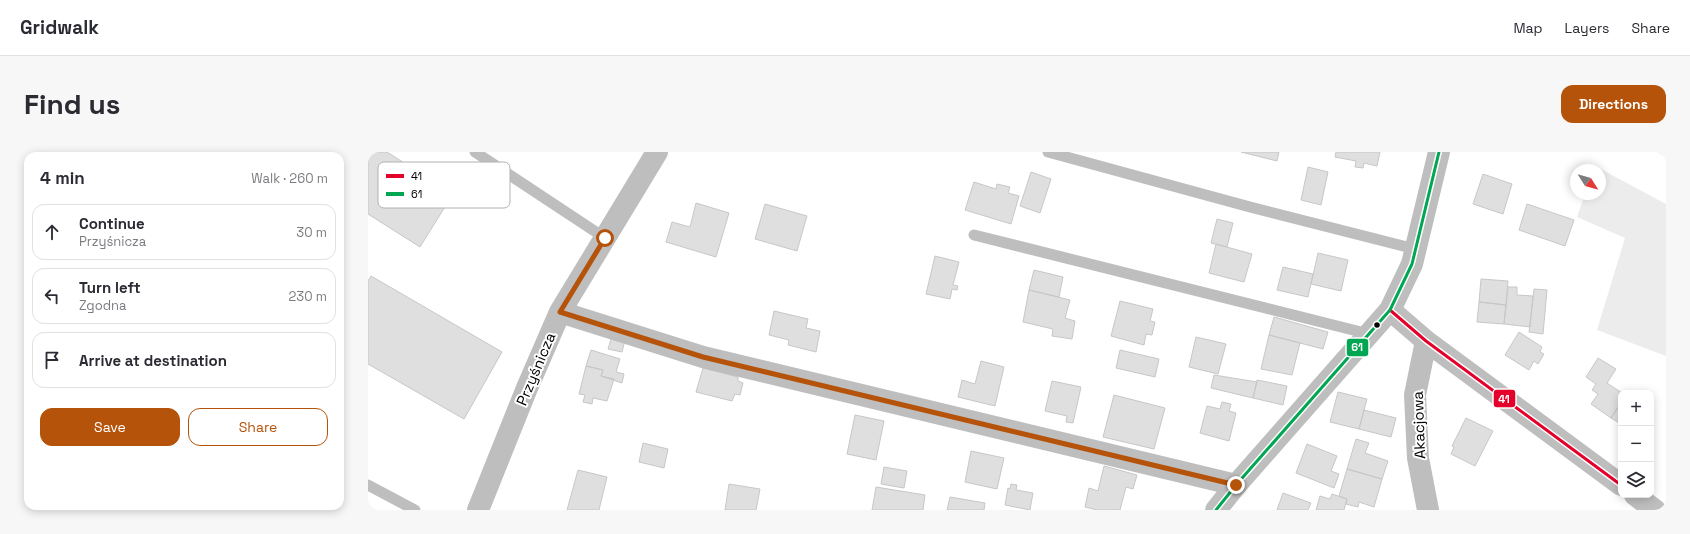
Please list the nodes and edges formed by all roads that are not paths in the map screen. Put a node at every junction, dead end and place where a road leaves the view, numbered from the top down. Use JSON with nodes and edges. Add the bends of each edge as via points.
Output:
{"nodes":[{"id":1,"x":475,"y":152,"type":"edge"},
{"id":2,"x":657,"y":152,"type":"edge"},
{"id":3,"x":1048,"y":152,"type":"edge"},
{"id":4,"x":1439,"y":152,"type":"edge"},
{"id":5,"x":490,"y":162,"type":"edge"},
{"id":6,"x":510,"y":175,"type":"edge"},
{"id":7,"x":974,"y":234,"type":"dead end"},
{"id":8,"x":605,"y":238,"type":"junction"},
{"id":9,"x":1415,"y":249,"type":"junction"},
{"id":10,"x":1390,"y":310,"type":"junction"},
{"id":11,"x":560,"y":312,"type":"junction"},
{"id":12,"x":1369,"y":334,"type":"junction"},
{"id":13,"x":1426,"y":340,"type":"junction"},
{"id":14,"x":1618,"y":483,"type":"edge"},
{"id":15,"x":368,"y":485,"type":"edge"},
{"id":16,"x":1236,"y":485,"type":"junction"},
{"id":17,"x":1639,"y":498,"type":"edge"},
{"id":18,"x":415,"y":510,"type":"edge"},
{"id":19,"x":478,"y":510,"type":"edge"},
{"id":20,"x":1216,"y":510,"type":"edge"},
{"id":21,"x":1428,"y":510,"type":"edge"},
{"id":22,"x":1655,"y":510,"type":"edge"}],
"edges":[{"from":1,"to":5,"type":"lane"},
{"from":2,"to":8,"type":"street","name":"Przyśnicza"},
{"from":3,"to":9,"type":"lane"},
{"from":4,"to":9,"type":"street"},
{"from":6,"to":8,"type":"lane"},
{"from":7,"to":12,"type":"lane"},
{"from":8,"to":11,"type":"street","name":"Przyśnicza"},
{"from":9,"to":10,"type":"street","via":[[1412,264]]},
{"from":10,"to":12,"type":"street"},
{"from":10,"to":13,"type":"street"},
{"from":11,"to":16,"type":"street","via":[[710,359]]},
{"from":11,"to":19,"type":"street","name":"Przyśnicza"},
{"from":12,"to":16,"type":"street"},
{"from":13,"to":14,"type":"street"},
{"from":13,"to":21,"type":"street","name":"Akacjowa","via":[[1415,395],[1418,458]]},
{"from":15,"to":18,"type":"lane"},
{"from":16,"to":20,"type":"street"},
{"from":17,"to":22,"type":"street"}]}
